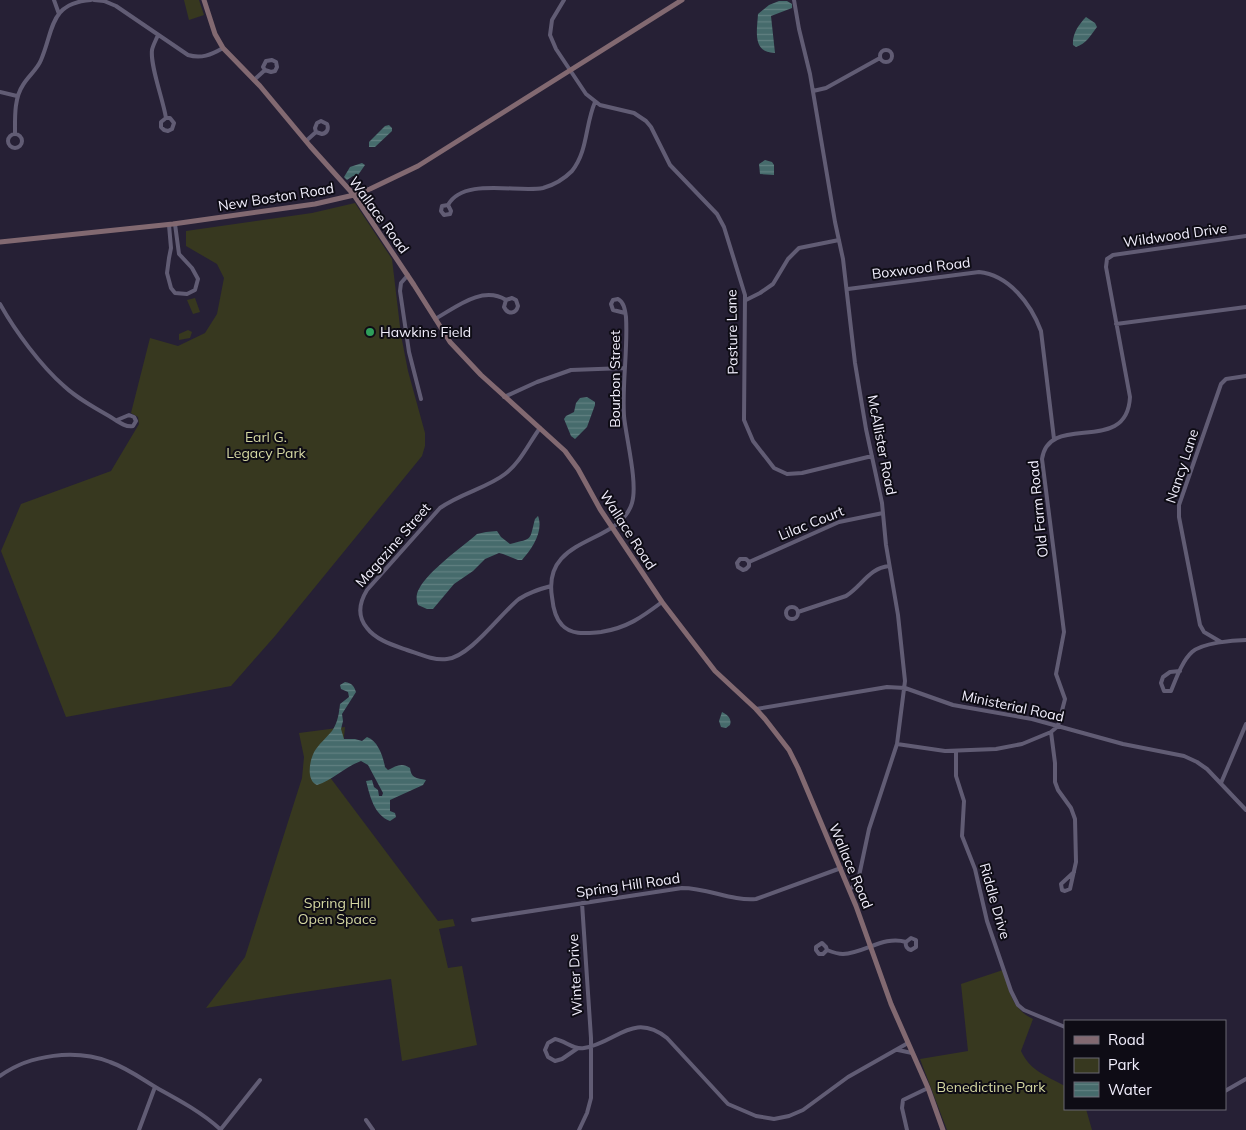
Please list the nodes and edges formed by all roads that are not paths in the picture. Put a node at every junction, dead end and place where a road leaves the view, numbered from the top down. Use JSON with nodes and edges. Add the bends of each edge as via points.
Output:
{"nodes":[{"id":1,"x":54,"y":0,"type":"edge"},
{"id":2,"x":93,"y":0,"type":"edge"},
{"id":3,"x":204,"y":0,"type":"edge"},
{"id":4,"x":564,"y":0,"type":"edge"},
{"id":5,"x":682,"y":0,"type":"edge"},
{"id":6,"x":794,"y":0,"type":"edge"},
{"id":7,"x":59,"y":14,"type":"junction"},
{"id":8,"x":158,"y":35,"type":"junction"},
{"id":9,"x":223,"y":48,"type":"junction"},
{"id":10,"x":880,"y":58,"type":"dead end"},
{"id":11,"x":265,"y":70,"type":"dead end"},
{"id":12,"x":570,"y":70,"type":"junction"},
{"id":13,"x":254,"y":80,"type":"junction"},
{"id":14,"x":813,"y":91,"type":"junction"},
{"id":15,"x":0,"y":92,"type":"edge"},
{"id":16,"x":17,"y":96,"type":"junction"},
{"id":17,"x":595,"y":102,"type":"junction"},
{"id":18,"x":166,"y":118,"type":"dead end"},
{"id":19,"x":316,"y":132,"type":"dead end"},
{"id":20,"x":15,"y":134,"type":"dead end"},
{"id":21,"x":306,"y":141,"type":"junction"},
{"id":22,"x":354,"y":195,"type":"junction"},
{"id":23,"x":448,"y":205,"type":"dead end"},
{"id":24,"x":175,"y":224,"type":"junction"},
{"id":25,"x":169,"y":225,"type":"junction"},
{"id":26,"x":1246,"y":236,"type":"edge"},
{"id":27,"x":838,"y":240,"type":"junction"},
{"id":28,"x":0,"y":242,"type":"edge"},
{"id":29,"x":408,"y":275,"type":"junction"},
{"id":30,"x":848,"y":289,"type":"junction"},
{"id":31,"x":506,"y":300,"type":"dead end"},
{"id":32,"x":746,"y":300,"type":"junction"},
{"id":33,"x":0,"y":304,"type":"edge"},
{"id":34,"x":1246,"y":306,"type":"edge"},
{"id":35,"x":2,"y":313,"type":"edge"},
{"id":36,"x":626,"y":313,"type":"dead end"},
{"id":37,"x":435,"y":319,"type":"junction"},
{"id":38,"x":1116,"y":324,"type":"junction"},
{"id":39,"x":625,"y":368,"type":"junction"},
{"id":40,"x":1246,"y":376,"type":"edge"},
{"id":41,"x":504,"y":397,"type":"junction"},
{"id":42,"x":420,"y":399,"type":"dead end"},
{"id":43,"x":117,"y":420,"type":"dead end"},
{"id":44,"x":540,"y":428,"type":"junction"},
{"id":45,"x":1054,"y":439,"type":"junction"},
{"id":46,"x":872,"y":456,"type":"junction"},
{"id":47,"x":883,"y":512,"type":"junction"},
{"id":48,"x":612,"y":527,"type":"junction"},
{"id":49,"x":749,"y":562,"type":"dead end"},
{"id":50,"x":889,"y":566,"type":"junction"},
{"id":51,"x":551,"y":586,"type":"junction"},
{"id":52,"x":662,"y":602,"type":"junction"},
{"id":53,"x":798,"y":612,"type":"dead end"},
{"id":54,"x":1246,"y":640,"type":"edge"},
{"id":55,"x":1221,"y":642,"type":"junction"},
{"id":56,"x":1180,"y":671,"type":"junction"},
{"id":57,"x":905,"y":688,"type":"junction"},
{"id":58,"x":756,"y":709,"type":"junction"},
{"id":59,"x":1246,"y":724,"type":"edge"},
{"id":60,"x":1058,"y":726,"type":"junction"},
{"id":61,"x":1050,"y":732,"type":"junction"},
{"id":62,"x":897,"y":744,"type":"junction"},
{"id":63,"x":956,"y":752,"type":"junction"},
{"id":64,"x":1221,"y":784,"type":"junction"},
{"id":65,"x":1246,"y":810,"type":"edge"},
{"id":66,"x":841,"y":868,"type":"junction"},
{"id":67,"x":1074,"y":872,"type":"junction"},
{"id":68,"x":850,"y":889,"type":"junction"},
{"id":69,"x":582,"y":903,"type":"junction"},
{"id":70,"x":473,"y":920,"type":"dead end"},
{"id":71,"x":906,"y":942,"type":"dead end"},
{"id":72,"x":871,"y":946,"type":"junction"},
{"id":73,"x":827,"y":950,"type":"dead end"},
{"id":74,"x":1064,"y":1027,"type":"edge"},
{"id":75,"x":908,"y":1043,"type":"junction"},
{"id":76,"x":591,"y":1047,"type":"junction"},
{"id":77,"x":578,"y":1048,"type":"junction"},
{"id":78,"x":898,"y":1050,"type":"junction"},
{"id":79,"x":913,"y":1053,"type":"junction"},
{"id":80,"x":0,"y":1076,"type":"edge"},
{"id":81,"x":1246,"y":1079,"type":"edge"},
{"id":82,"x":260,"y":1080,"type":"dead end"},
{"id":83,"x":156,"y":1087,"type":"junction"},
{"id":84,"x":928,"y":1088,"type":"junction"},
{"id":85,"x":1226,"y":1090,"type":"edge"},
{"id":86,"x":366,"y":1120,"type":"dead end"},
{"id":87,"x":139,"y":1130,"type":"edge"},
{"id":88,"x":221,"y":1130,"type":"edge"},
{"id":89,"x":373,"y":1130,"type":"edge"},
{"id":90,"x":579,"y":1130,"type":"edge"},
{"id":91,"x":907,"y":1130,"type":"edge"},
{"id":92,"x":943,"y":1130,"type":"edge"}],
"edges":[{"from":1,"to":7,"type":"street"},
{"from":2,"to":7,"type":"street","via":[[74,4]]},
{"from":2,"to":8,"type":"street","via":[[116,6]]},
{"from":3,"to":9,"type":"street","name":"Wallace Road"},
{"from":4,"to":12,"type":"street","via":[[552,20],[550,35]]},
{"from":5,"to":12,"type":"street","name":"New Boston Road"},
{"from":6,"to":14,"type":"street","name":"McAllister Road"},
{"from":7,"to":16,"type":"street","via":[[52,24],[40,62]]},
{"from":8,"to":9,"type":"street","via":[[194,57]]},
{"from":8,"to":18,"type":"street","via":[[152,57]]},
{"from":9,"to":13,"type":"street","name":"Wallace Road"},
{"from":10,"to":14,"type":"street","via":[[826,88]]},
{"from":11,"to":13,"type":"street"},
{"from":12,"to":17,"type":"street"},
{"from":12,"to":22,"type":"street","name":"New Boston Road","via":[[418,166]]},
{"from":13,"to":21,"type":"street","name":"Wallace Road"},
{"from":14,"to":27,"type":"street","name":"McAllister Road"},
{"from":15,"to":16,"type":"street"},
{"from":16,"to":20,"type":"street"},
{"from":17,"to":23,"type":"street","via":[[580,159],[565,177],[552,185],[537,188],[471,190],[453,198]]},
{"from":17,"to":32,"type":"street","name":"Pasture Lane","via":[[634,113],[651,127],[670,165],[721,220]]},
{"from":19,"to":21,"type":"street"},
{"from":21,"to":22,"type":"street","name":"Wallace Road"},
{"from":22,"to":24,"type":"street","name":"New Boston Road","via":[[315,204]]},
{"from":22,"to":29,"type":"street","name":"Wallace Road"},
{"from":24,"to":25,"type":"street","name":"New Boston Road"},
{"from":24,"to":25,"type":"street","via":[[179,254],[198,279],[195,290],[189,294],[175,293],[169,282],[168,263],[172,246]]},
{"from":25,"to":28,"type":"street","name":"New Boston Road"},
{"from":26,"to":38,"type":"street","name":"Wildwood Drive","via":[[1108,258],[1106,264]]},
{"from":27,"to":30,"type":"street","name":"McAllister Road"},
{"from":27,"to":32,"type":"street","via":[[799,248],[773,284]]},
{"from":29,"to":37,"type":"street","name":"Wallace Road"},
{"from":29,"to":42,"type":"street","via":[[401,283],[400,291],[408,352]]},
{"from":30,"to":45,"type":"street","name":"Boxwood Road","via":[[973,272],[994,275],[1007,282],[1025,303],[1041,331]]},
{"from":30,"to":46,"type":"street","name":"McAllister Road","via":[[855,363]]},
{"from":31,"to":37,"type":"street","via":[[483,295]]},
{"from":32,"to":46,"type":"street","name":"Pasture Lane","via":[[744,420],[749,434],[768,462],[780,472],[795,475]]},
{"from":33,"to":35,"type":"street"},
{"from":34,"to":38,"type":"street"},
{"from":35,"to":43,"type":"street","via":[[48,371],[79,397]]},
{"from":36,"to":39,"type":"street","name":"Bourbon Street"},
{"from":37,"to":41,"type":"street","name":"Wallace Road","via":[[456,351]]},
{"from":38,"to":45,"type":"street","via":[[1130,398],[1127,415],[1112,428]]},
{"from":39,"to":41,"type":"street","via":[[571,370]]},
{"from":39,"to":48,"type":"street","name":"Bourbon Street","via":[[624,415],[633,500],[623,518]]},
{"from":40,"to":55,"type":"street","name":"Nancy Lane","via":[[1226,379],[1220,387],[1179,510],[1200,625],[1204,632]]},
{"from":41,"to":44,"type":"street","name":"Wallace Road"},
{"from":44,"to":48,"type":"street","name":"Wallace Road","via":[[572,460]]},
{"from":44,"to":51,"type":"street","name":"Magazine Street","via":[[504,475],[440,508],[367,590],[360,603],[360,611],[364,625],[382,640],[424,656],[446,660],[467,650],[522,597]]},
{"from":45,"to":60,"type":"street","name":"Old Farm Road","via":[[1044,450],[1042,464],[1064,632],[1056,674],[1065,702]]},
{"from":46,"to":47,"type":"street","name":"McAllister Road"},
{"from":47,"to":49,"type":"street","name":"Lilac Court","via":[[839,522]]},
{"from":47,"to":50,"type":"street","name":"McAllister Road"},
{"from":48,"to":51,"type":"street","via":[[566,554],[552,576]]},
{"from":48,"to":52,"type":"street","name":"Wallace Road"},
{"from":50,"to":53,"type":"street","via":[[873,571],[846,596]]},
{"from":50,"to":57,"type":"street","name":"McAllister Road","via":[[898,615]]},
{"from":51,"to":52,"type":"street","via":[[554,610],[560,624],[565,629],[580,633],[621,628]]},
{"from":52,"to":58,"type":"street","name":"Wallace Road","via":[[715,671]]},
{"from":54,"to":55,"type":"street"},
{"from":55,"to":56,"type":"street","via":[[1193,651]]},
{"from":56,"to":56,"type":"street","via":[[1163,677],[1164,691],[1170,691]]},
{"from":57,"to":58,"type":"street","name":"Ministerial Road","via":[[888,687]]},
{"from":57,"to":60,"type":"street","name":"Ministerial Road","via":[[953,705]]},
{"from":57,"to":62,"type":"street","name":"McAllister Road"},
{"from":58,"to":66,"type":"street","name":"Wallace Road","via":[[793,757]]},
{"from":59,"to":64,"type":"street"},
{"from":60,"to":61,"type":"street"},
{"from":60,"to":64,"type":"street","name":"Ministerial Road","via":[[1184,756],[1201,764]]},
{"from":61,"to":63,"type":"street","via":[[1011,747]]},
{"from":61,"to":67,"type":"street","via":[[1055,782],[1074,816]]},
{"from":62,"to":63,"type":"street"},
{"from":62,"to":68,"type":"street","name":"McAllister Road","via":[[867,837],[859,876]]},
{"from":63,"to":74,"type":"street","name":"Riddle Drive","via":[[956,776],[964,801],[962,836],[975,869],[987,921],[1011,992],[1024,1010]]},
{"from":64,"to":65,"type":"street","name":"Ministerial Road"},
{"from":66,"to":68,"type":"street","name":"Wallace Road"},
{"from":66,"to":69,"type":"street","name":"Spring Hill Road","via":[[756,899],[684,888]]},
{"from":67,"to":67,"type":"street","via":[[1070,888],[1062,890],[1060,884]]},
{"from":68,"to":72,"type":"street","name":"Wallace Road"},
{"from":69,"to":70,"type":"street","name":"Spring Hill Road"},
{"from":69,"to":76,"type":"street","name":"Winter Drive"},
{"from":71,"to":72,"type":"street","via":[[892,940]]},
{"from":72,"to":73,"type":"street","via":[[845,954]]},
{"from":72,"to":75,"type":"street","name":"Wallace Road"},
{"from":75,"to":78,"type":"street"},
{"from":75,"to":79,"type":"street","name":"Wallace Road"},
{"from":76,"to":77,"type":"street"},
{"from":76,"to":78,"type":"street","via":[[632,1028],[654,1030],[667,1038],[728,1104],[748,1114],[772,1118],[803,1110],[848,1077]]},
{"from":76,"to":90,"type":"street","name":"Winter Drive","via":[[590,1098]]},
{"from":77,"to":77,"type":"street","via":[[555,1060],[548,1057],[545,1050],[555,1039]]},
{"from":78,"to":79,"type":"street"},
{"from":79,"to":84,"type":"street","name":"Wallace Road"},
{"from":80,"to":83,"type":"street","via":[[39,1058],[78,1056],[111,1062]]},
{"from":81,"to":85,"type":"street"},
{"from":82,"to":88,"type":"street"},
{"from":83,"to":87,"type":"street"},
{"from":83,"to":88,"type":"street"},
{"from":84,"to":91,"type":"street","via":[[903,1100]]},
{"from":84,"to":92,"type":"street","name":"Wallace Road"},
{"from":86,"to":89,"type":"street"}]}
